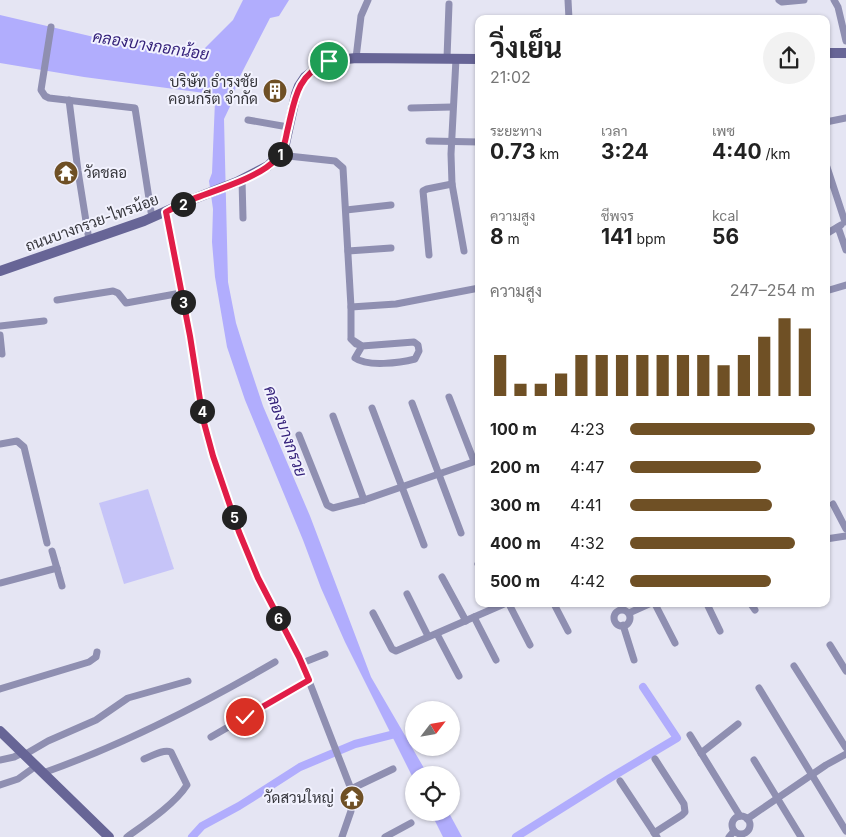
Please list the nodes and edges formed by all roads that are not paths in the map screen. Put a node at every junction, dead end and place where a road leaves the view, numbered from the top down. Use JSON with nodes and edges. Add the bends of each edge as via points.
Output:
{"nodes":[{"id":1,"x":368,"y":0,"type":"edge"},
{"id":2,"x":568,"y":0,"type":"edge"},
{"id":3,"x":779,"y":0,"type":"edge"},
{"id":4,"x":804,"y":0,"type":"edge"},
{"id":5,"x":834,"y":0,"type":"edge"},
{"id":6,"x":449,"y":4,"type":"dead end"},
{"id":7,"x":569,"y":15,"type":"edge"},
{"id":8,"x":51,"y":27,"type":"dead end"},
{"id":9,"x":846,"y":41,"type":"edge"},
{"id":10,"x":830,"y":53,"type":"edge"},
{"id":11,"x":846,"y":53,"type":"edge"},
{"id":12,"x":356,"y":58,"type":"junction"},
{"id":13,"x":451,"y":58,"type":"junction"},
{"id":14,"x":475,"y":59,"type":"edge"},
{"id":15,"x":69,"y":100,"type":"junction"},
{"id":16,"x":452,"y":107,"type":"junction"},
{"id":17,"x":411,"y":108,"type":"dead end"},
{"id":18,"x":846,"y":118,"type":"edge"},
{"id":19,"x":248,"y":120,"type":"dead end"},
{"id":20,"x":830,"y":121,"type":"edge"},
{"id":21,"x":288,"y":127,"type":"junction"},
{"id":22,"x":429,"y":141,"type":"dead end"},
{"id":23,"x":450,"y":141,"type":"junction"},
{"id":24,"x":475,"y":142,"type":"edge"},
{"id":25,"x":279,"y":155,"type":"junction"},
{"id":26,"x":830,"y":175,"type":"edge"},
{"id":27,"x":239,"y":181,"type":"junction"},
{"id":28,"x":452,"y":184,"type":"junction"},
{"id":29,"x":391,"y":205,"type":"dead end"},
{"id":30,"x":346,"y":210,"type":"junction"},
{"id":31,"x":166,"y":212,"type":"junction"},
{"id":32,"x":152,"y":218,"type":"junction"},
{"id":33,"x":243,"y":218,"type":"dead end"},
{"id":34,"x":846,"y":221,"type":"edge"},
{"id":35,"x":838,"y":227,"type":"junction"},
{"id":36,"x":830,"y":232,"type":"edge"},
{"id":37,"x":90,"y":240,"type":"junction"},
{"id":38,"x":391,"y":248,"type":"dead end"},
{"id":39,"x":846,"y":250,"type":"edge"},
{"id":40,"x":348,"y":251,"type":"junction"},
{"id":41,"x":464,"y":251,"type":"dead end"},
{"id":42,"x":430,"y":255,"type":"dead end"},
{"id":43,"x":0,"y":271,"type":"edge"},
{"id":44,"x":846,"y":285,"type":"edge"},
{"id":45,"x":475,"y":289,"type":"edge"},
{"id":46,"x":830,"y":290,"type":"edge"},
{"id":47,"x":181,"y":294,"type":"junction"},
{"id":48,"x":57,"y":300,"type":"dead end"},
{"id":49,"x":351,"y":307,"type":"junction"},
{"id":50,"x":44,"y":320,"type":"dead end"},
{"id":51,"x":0,"y":326,"type":"edge"},
{"id":52,"x":0,"y":335,"type":"edge"},
{"id":53,"x":362,"y":346,"type":"junction"},
{"id":54,"x":2,"y":354,"type":"dead end"},
{"id":55,"x":449,"y":397,"type":"dead end"},
{"id":56,"x":412,"y":404,"type":"dead end"},
{"id":57,"x":372,"y":408,"type":"dead end"},
{"id":58,"x":333,"y":416,"type":"dead end"},
{"id":59,"x":299,"y":435,"type":"dead end"},
{"id":60,"x":0,"y":444,"type":"edge"},
{"id":61,"x":475,"y":456,"type":"edge"},
{"id":62,"x":475,"y":462,"type":"edge"},
{"id":63,"x":439,"y":473,"type":"junction"},
{"id":64,"x":402,"y":487,"type":"junction"},
{"id":65,"x":364,"y":500,"type":"junction"},
{"id":66,"x":834,"y":504,"type":"dead end"},
{"id":67,"x":846,"y":529,"type":"edge"},
{"id":68,"x":461,"y":534,"type":"dead end"},
{"id":69,"x":846,"y":536,"type":"edge"},
{"id":70,"x":830,"y":538,"type":"edge"},
{"id":71,"x":47,"y":543,"type":"dead end"},
{"id":72,"x":424,"y":545,"type":"dead end"},
{"id":73,"x":52,"y":551,"type":"dead end"},
{"id":74,"x":57,"y":568,"type":"junction"},
{"id":75,"x":442,"y":577,"type":"dead end"},
{"id":76,"x":0,"y":583,"type":"edge"},
{"id":77,"x":62,"y":586,"type":"dead end"},
{"id":78,"x":407,"y":594,"type":"dead end"},
{"id":79,"x":496,"y":607,"type":"edge"},
{"id":80,"x":511,"y":607,"type":"edge"},
{"id":81,"x":556,"y":607,"type":"edge"},
{"id":82,"x":618,"y":607,"type":"edge"},
{"id":83,"x":642,"y":607,"type":"edge"},
{"id":84,"x":657,"y":607,"type":"edge"},
{"id":85,"x":708,"y":607,"type":"edge"},
{"id":86,"x":373,"y":613,"type":"dead end"},
{"id":87,"x":629,"y":613,"type":"junction"},
{"id":88,"x":474,"y":617,"type":"junction"},
{"id":89,"x":466,"y":621,"type":"junction"},
{"id":90,"x":623,"y":625,"type":"junction"},
{"id":91,"x":568,"y":632,"type":"dead end"},
{"id":92,"x":720,"y":632,"type":"dead end"},
{"id":93,"x":438,"y":634,"type":"junction"},
{"id":94,"x":428,"y":636,"type":"junction"},
{"id":95,"x":675,"y":643,"type":"dead end"},
{"id":96,"x":530,"y":645,"type":"dead end"},
{"id":97,"x":830,"y":645,"type":"dead end"},
{"id":98,"x":97,"y":652,"type":"dead end"},
{"id":99,"x":325,"y":654,"type":"dead end"},
{"id":100,"x":496,"y":660,"type":"dead end"},
{"id":101,"x":634,"y":660,"type":"dead end"},
{"id":102,"x":276,"y":662,"type":"dead end"},
{"id":103,"x":302,"y":663,"type":"junction"},
{"id":104,"x":794,"y":666,"type":"dead end"},
{"id":105,"x":846,"y":671,"type":"edge"},
{"id":106,"x":459,"y":676,"type":"dead end"},
{"id":107,"x":309,"y":680,"type":"junction"},
{"id":108,"x":188,"y":681,"type":"dead end"},
{"id":109,"x":759,"y":688,"type":"dead end"},
{"id":110,"x":0,"y":689,"type":"edge"},
{"id":111,"x":738,"y":724,"type":"dead end"},
{"id":112,"x":0,"y":731,"type":"edge"},
{"id":113,"x":690,"y":735,"type":"dead end"},
{"id":114,"x":211,"y":737,"type":"dead end"},
{"id":115,"x":846,"y":748,"type":"edge"},
{"id":116,"x":701,"y":753,"type":"junction"},
{"id":117,"x":23,"y":754,"type":"junction"},
{"id":118,"x":845,"y":757,"type":"edge"},
{"id":119,"x":144,"y":759,"type":"dead end"},
{"id":120,"x":655,"y":759,"type":"dead end"},
{"id":121,"x":0,"y":760,"type":"edge"},
{"id":122,"x":754,"y":760,"type":"dead end"},
{"id":123,"x":393,"y":769,"type":"dead end"},
{"id":124,"x":40,"y":770,"type":"junction"},
{"id":125,"x":812,"y":776,"type":"junction"},
{"id":126,"x":620,"y":781,"type":"dead end"},
{"id":127,"x":0,"y":785,"type":"edge"},
{"id":128,"x":351,"y":789,"type":"junction"},
{"id":129,"x":778,"y":799,"type":"junction"},
{"id":130,"x":743,"y":818,"type":"junction"},
{"id":131,"x":411,"y":823,"type":"dead end"},
{"id":132,"x":846,"y":832,"type":"edge"},
{"id":133,"x":732,"y":834,"type":"edge"},
{"id":134,"x":655,"y":835,"type":"edge"},
{"id":135,"x":745,"y":835,"type":"edge"},
{"id":136,"x":109,"y":837,"type":"edge"},
{"id":137,"x":127,"y":837,"type":"edge"},
{"id":138,"x":342,"y":837,"type":"edge"},
{"id":139,"x":385,"y":837,"type":"edge"},
{"id":140,"x":801,"y":837,"type":"edge"}],
"edges":[{"from":1,"to":12,"type":"street","via":[[361,16]]},
{"from":2,"to":7,"type":"street"},
{"from":3,"to":4,"type":"street"},
{"from":5,"to":9,"type":"street"},
{"from":6,"to":13,"type":"street"},
{"from":8,"to":15,"type":"street","via":[[41,90],[49,98]]},
{"from":10,"to":11,"type":"main road"},
{"from":12,"to":13,"type":"main road"},
{"from":12,"to":21,"type":"main road","via":[[329,61],[306,77],[296,94]]},
{"from":13,"to":14,"type":"main road"},
{"from":13,"to":16,"type":"street"},
{"from":15,"to":32,"type":"street","via":[[134,108]]},
{"from":15,"to":37,"type":"street"},
{"from":16,"to":17,"type":"street"},
{"from":16,"to":23,"type":"street"},
{"from":18,"to":20,"type":"street"},
{"from":19,"to":21,"type":"street"},
{"from":21,"to":25,"type":"main road"},
{"from":22,"to":23,"type":"street"},
{"from":23,"to":24,"type":"street"},
{"from":23,"to":28,"type":"street"},
{"from":25,"to":27,"type":"main road","name":"ถนนบางกรวย-ไทรน้อย","via":[[268,166]]},
{"from":25,"to":30,"type":"street","via":[[335,161],[342,165]]},
{"from":26,"to":34,"type":"street"},
{"from":27,"to":31,"type":"main road","name":"ถนนบางกรวย-ไทรน้อย"},
{"from":27,"to":33,"type":"street"},
{"from":28,"to":41,"type":"street"},
{"from":28,"to":42,"type":"street","via":[[423,191]]},
{"from":29,"to":30,"type":"street"},
{"from":30,"to":40,"type":"street"},
{"from":31,"to":32,"type":"main road","name":"ถนนบางกรวย-ไทรน้อย"},
{"from":31,"to":47,"type":"street"},
{"from":32,"to":37,"type":"main road","name":"ถนนบางกรวย-ไทรน้อย"},
{"from":34,"to":35,"type":"street"},
{"from":35,"to":36,"type":"street"},
{"from":35,"to":39,"type":"street"},
{"from":37,"to":43,"type":"main road","name":"ถนนบางกรวย-ไทรน้อย"},
{"from":38,"to":40,"type":"street"},
{"from":40,"to":49,"type":"street"},
{"from":44,"to":46,"type":"street"},
{"from":45,"to":49,"type":"street","via":[[396,304]]},
{"from":47,"to":48,"type":"street","via":[[126,303],[113,291]]},
{"from":47,"to":103,"type":"street","via":[[203,419],[213,456],[258,578]]},
{"from":49,"to":53,"type":"street","via":[[351,340]]},
{"from":50,"to":51,"type":"street"},
{"from":52,"to":54,"type":"street"},
{"from":53,"to":53,"type":"street","via":[[414,342],[420,351],[415,359],[405,362],[365,363],[354,358]]},
{"from":55,"to":61,"type":"street"},
{"from":56,"to":63,"type":"street"},
{"from":57,"to":64,"type":"street"},
{"from":58,"to":65,"type":"street"},
{"from":59,"to":65,"type":"street","via":[[329,508]]},
{"from":60,"to":71,"type":"street","via":[[17,441],[24,447]]},
{"from":62,"to":63,"type":"street"},
{"from":63,"to":64,"type":"street"},
{"from":63,"to":68,"type":"street"},
{"from":64,"to":65,"type":"street"},
{"from":64,"to":72,"type":"street"},
{"from":66,"to":67,"type":"street"},
{"from":69,"to":70,"type":"street"},
{"from":73,"to":74,"type":"street"},
{"from":74,"to":76,"type":"street"},
{"from":74,"to":77,"type":"street"},
{"from":75,"to":89,"type":"street"},
{"from":78,"to":94,"type":"street"},
{"from":79,"to":88,"type":"street"},
{"from":80,"to":96,"type":"street"},
{"from":81,"to":91,"type":"street"},
{"from":82,"to":87,"type":"street"},
{"from":82,"to":90,"type":"street","via":[[616,623]]},
{"from":83,"to":87,"type":"street"},
{"from":84,"to":95,"type":"street"},
{"from":85,"to":92,"type":"street"},
{"from":86,"to":94,"type":"street","via":[[396,651]]},
{"from":87,"to":90,"type":"street","via":[[630,620]]},
{"from":88,"to":89,"type":"street"},
{"from":88,"to":100,"type":"street"},
{"from":89,"to":93,"type":"street"},
{"from":90,"to":101,"type":"street"},
{"from":93,"to":94,"type":"street"},
{"from":93,"to":106,"type":"street"},
{"from":97,"to":105,"type":"street"},
{"from":98,"to":110,"type":"street","via":[[89,662]]},
{"from":99,"to":103,"type":"street"},
{"from":102,"to":124,"type":"street","via":[[157,726],[80,760]]},
{"from":103,"to":107,"type":"street"},
{"from":104,"to":115,"type":"street"},
{"from":107,"to":114,"type":"street"},
{"from":107,"to":128,"type":"street"},
{"from":108,"to":117,"type":"street","via":[[128,698],[96,720]]},
{"from":109,"to":125,"type":"street"},
{"from":111,"to":116,"type":"street"},
{"from":112,"to":117,"type":"main road"},
{"from":113,"to":116,"type":"street"},
{"from":116,"to":130,"type":"street"},
{"from":117,"to":121,"type":"street"},
{"from":117,"to":124,"type":"main road"},
{"from":118,"to":125,"type":"street"},
{"from":119,"to":137,"type":"street","via":[[168,750],[187,785],[158,814]]},
{"from":120,"to":134,"type":"street","via":[[684,804],[685,812]]},
{"from":122,"to":129,"type":"street"},
{"from":123,"to":128,"type":"street"},
{"from":124,"to":127,"type":"street"},
{"from":124,"to":136,"type":"main road"},
{"from":125,"to":129,"type":"street"},
{"from":125,"to":132,"type":"street"},
{"from":126,"to":134,"type":"street"},
{"from":128,"to":138,"type":"street","via":[[352,811]]},
{"from":129,"to":130,"type":"street"},
{"from":129,"to":140,"type":"street"},
{"from":130,"to":133,"type":"street","via":[[736,818],[733,822]]},
{"from":130,"to":135,"type":"street","via":[[749,827]]},
{"from":131,"to":139,"type":"street"},
{"from":133,"to":135,"type":"street"}]}
